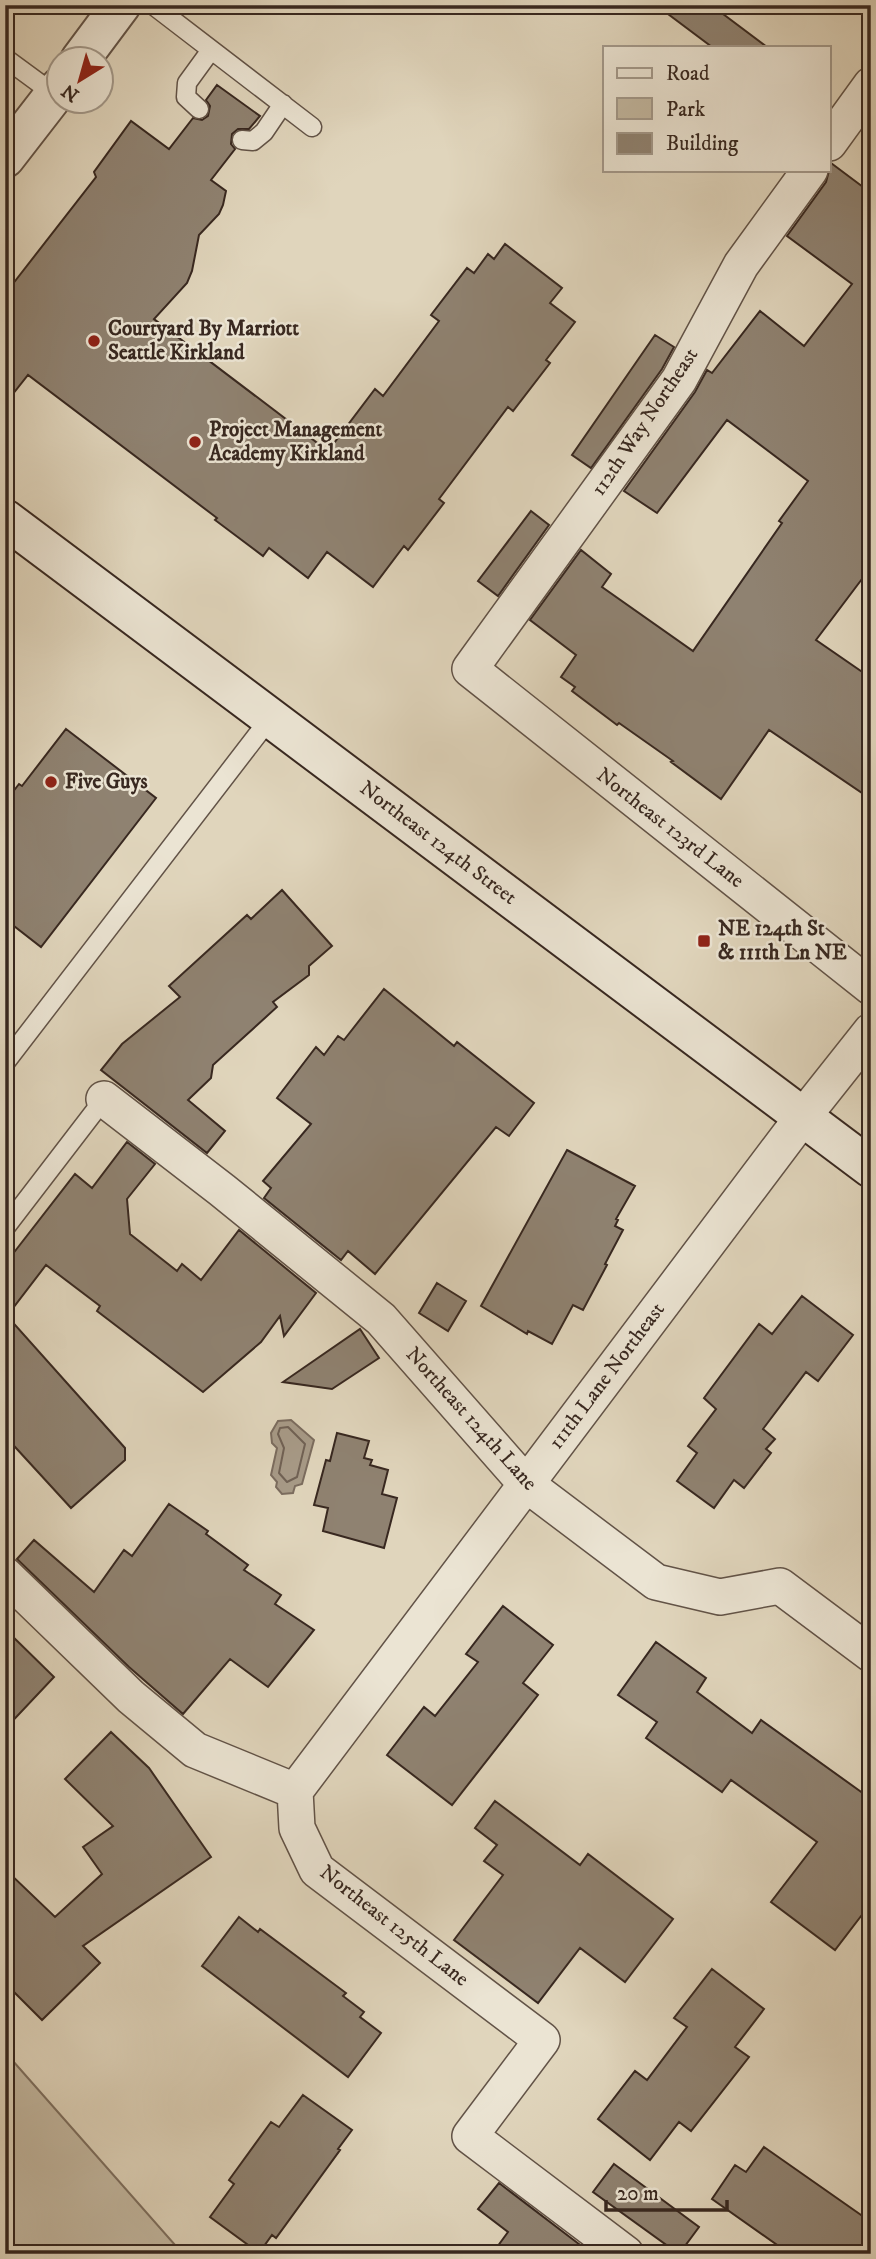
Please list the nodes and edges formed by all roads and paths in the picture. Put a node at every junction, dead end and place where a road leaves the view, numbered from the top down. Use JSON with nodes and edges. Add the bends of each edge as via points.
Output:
{"nodes":[{"id":1,"x":121,"y":5,"type":"edge"},
{"id":2,"x":153,"y":5,"type":"edge"},
{"id":3,"x":90,"y":46,"type":"edge"},
{"id":4,"x":211,"y":50,"type":"junction"},
{"id":5,"x":5,"y":58,"type":"edge"},
{"id":6,"x":46,"y":84,"type":"edge"},
{"id":7,"x":871,"y":85,"type":"edge"},
{"id":8,"x":283,"y":104,"type":"junction"},
{"id":9,"x":46,"y":105,"type":"edge"},
{"id":10,"x":199,"y":109,"type":"dead end"},
{"id":11,"x":312,"y":127,"type":"dead end"},
{"id":12,"x":242,"y":140,"type":"dead end"},
{"id":13,"x":830,"y":142,"type":"edge"},
{"id":14,"x":5,"y":158,"type":"edge"},
{"id":15,"x":809,"y":172,"type":"edge"},
{"id":16,"x":5,"y":519,"type":"edge"},
{"id":17,"x":470,"y":669,"type":"joint"},
{"id":18,"x":271,"y":718,"type":"junction"},
{"id":19,"x":871,"y":987,"type":"edge"},
{"id":20,"x":871,"y":1031,"type":"edge"},
{"id":21,"x":5,"y":1063,"type":"edge"},
{"id":22,"x":104,"y":1098,"type":"joint"},
{"id":23,"x":802,"y":1118,"type":"junction"},
{"id":24,"x":871,"y":1168,"type":"edge"},
{"id":25,"x":5,"y":1228,"type":"edge"},
{"id":26,"x":526,"y":1484,"type":"junction"},
{"id":27,"x":5,"y":1575,"type":"edge"},
{"id":28,"x":871,"y":1654,"type":"edge"},
{"id":29,"x":295,"y":1791,"type":"junction"},
{"id":30,"x":626,"y":2254,"type":"edge"}],
"edges":[{"from":1,"to":3,"type":"main road"},
{"from":2,"to":4,"type":"lane"},
{"from":4,"to":8,"type":"lane"},
{"from":4,"to":10,"type":"lane","via":[[187,83],[186,97]]},
{"from":5,"to":6,"type":"lane"},
{"from":7,"to":13,"type":"street"},
{"from":8,"to":11,"type":"lane"},
{"from":8,"to":12,"type":"lane","via":[[264,132],[253,141]]},
{"from":9,"to":14,"type":"main road"},
{"from":15,"to":17,"type":"street","name":"112th Way Northeast","via":[[741,265],[679,380]]},
{"from":16,"to":18,"type":"main road","name":"Northeast 124th Street"},
{"from":17,"to":19,"type":"street","name":"Northeast 123rd Lane"},
{"from":18,"to":21,"type":"lane"},
{"from":18,"to":23,"type":"main road","name":"Northeast 124th Street"},
{"from":20,"to":23,"type":"street","name":"111th Lane Northeast"},
{"from":22,"to":25,"type":"lane"},
{"from":22,"to":26,"type":"street","name":"Northeast 124th Lane","via":[[381,1319]]},
{"from":23,"to":24,"type":"main road","name":"Northeast 124th Street"},
{"from":23,"to":26,"type":"street","name":"111th Lane Northeast"},
{"from":26,"to":28,"type":"street","name":"Northeast 124th Lane","via":[[656,1582],[720,1597],[780,1586]]},
{"from":26,"to":29,"type":"street","name":"111th Lane Northeast"},
{"from":27,"to":29,"type":"street","via":[[131,1697],[195,1750]]},
{"from":29,"to":30,"type":"street","name":"Northeast 125th Lane","via":[[297,1828],[317,1870],[542,2040],[470,2136]]}]}
